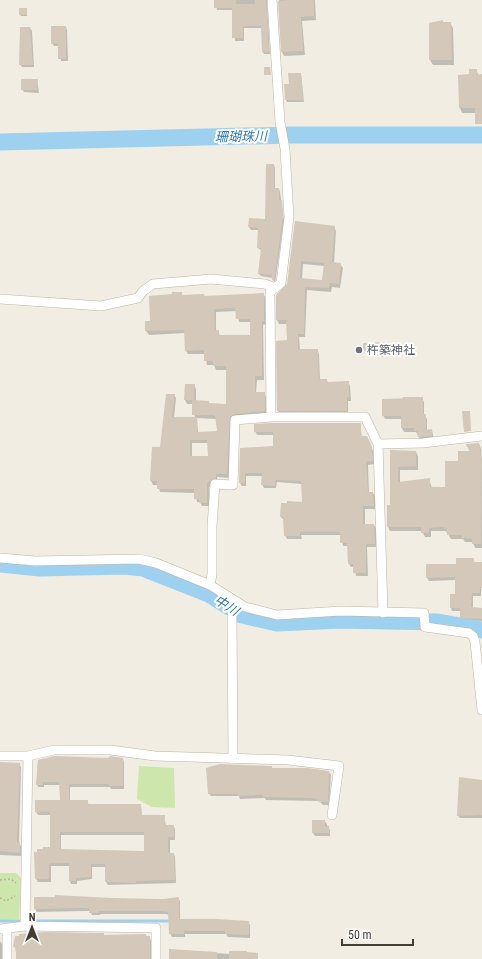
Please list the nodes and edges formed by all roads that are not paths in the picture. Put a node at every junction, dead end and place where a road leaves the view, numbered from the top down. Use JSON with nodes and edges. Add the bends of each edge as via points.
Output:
{"nodes":[{"id":1,"x":272,"y":0,"type":"edge"},
{"id":2,"x":275,"y":288,"type":"junction"},
{"id":3,"x":0,"y":299,"type":"edge"},
{"id":4,"x":271,"y":416,"type":"junction"},
{"id":5,"x":482,"y":436,"type":"edge"},
{"id":6,"x":378,"y":444,"type":"junction"},
{"id":7,"x":0,"y":558,"type":"edge"},
{"id":8,"x":210,"y":584,"type":"junction"},
{"id":9,"x":237,"y":602,"type":"junction"},
{"id":10,"x":383,"y":613,"type":"junction"},
{"id":11,"x":482,"y":710,"type":"edge"},
{"id":12,"x":0,"y":756,"type":"edge"},
{"id":13,"x":28,"y":756,"type":"junction"},
{"id":14,"x":233,"y":759,"type":"junction"},
{"id":15,"x":332,"y":815,"type":"dead end"},
{"id":16,"x":24,"y":921,"type":"junction"},
{"id":17,"x":4,"y":929,"type":"edge"},
{"id":18,"x":7,"y":959,"type":"edge"},
{"id":19,"x":156,"y":959,"type":"edge"}],
"edges":[{"from":1,"to":2,"type":"street","via":[[280,122],[286,148],[289,217],[281,283]]},
{"from":2,"to":3,"type":"street","via":[[265,284],[211,279],[153,284],[138,298],[101,306]]},
{"from":2,"to":4,"type":"street","via":[[270,292]]},
{"from":4,"to":6,"type":"street","via":[[365,417]]},
{"from":4,"to":8,"type":"street","via":[[234,420],[233,485],[216,484]]},
{"from":5,"to":6,"type":"street","via":[[423,443]]},
{"from":6,"to":10,"type":"street"},
{"from":7,"to":8,"type":"street","via":[[140,559]]},
{"from":8,"to":9,"type":"street"},
{"from":9,"to":10,"type":"street","via":[[245,607],[277,614],[341,611]]},
{"from":9,"to":14,"type":"street","via":[[232,616]]},
{"from":10,"to":11,"type":"street","via":[[424,613],[425,627],[473,636]]},
{"from":12,"to":13,"type":"street"},
{"from":13,"to":14,"type":"street","via":[[54,750],[110,750],[155,756]]},
{"from":13,"to":16,"type":"street"},
{"from":14,"to":15,"type":"street","via":[[288,760],[339,766]]},
{"from":16,"to":17,"type":"street"},
{"from":16,"to":19,"type":"street","via":[[156,928]]},
{"from":17,"to":18,"type":"street"}]}
